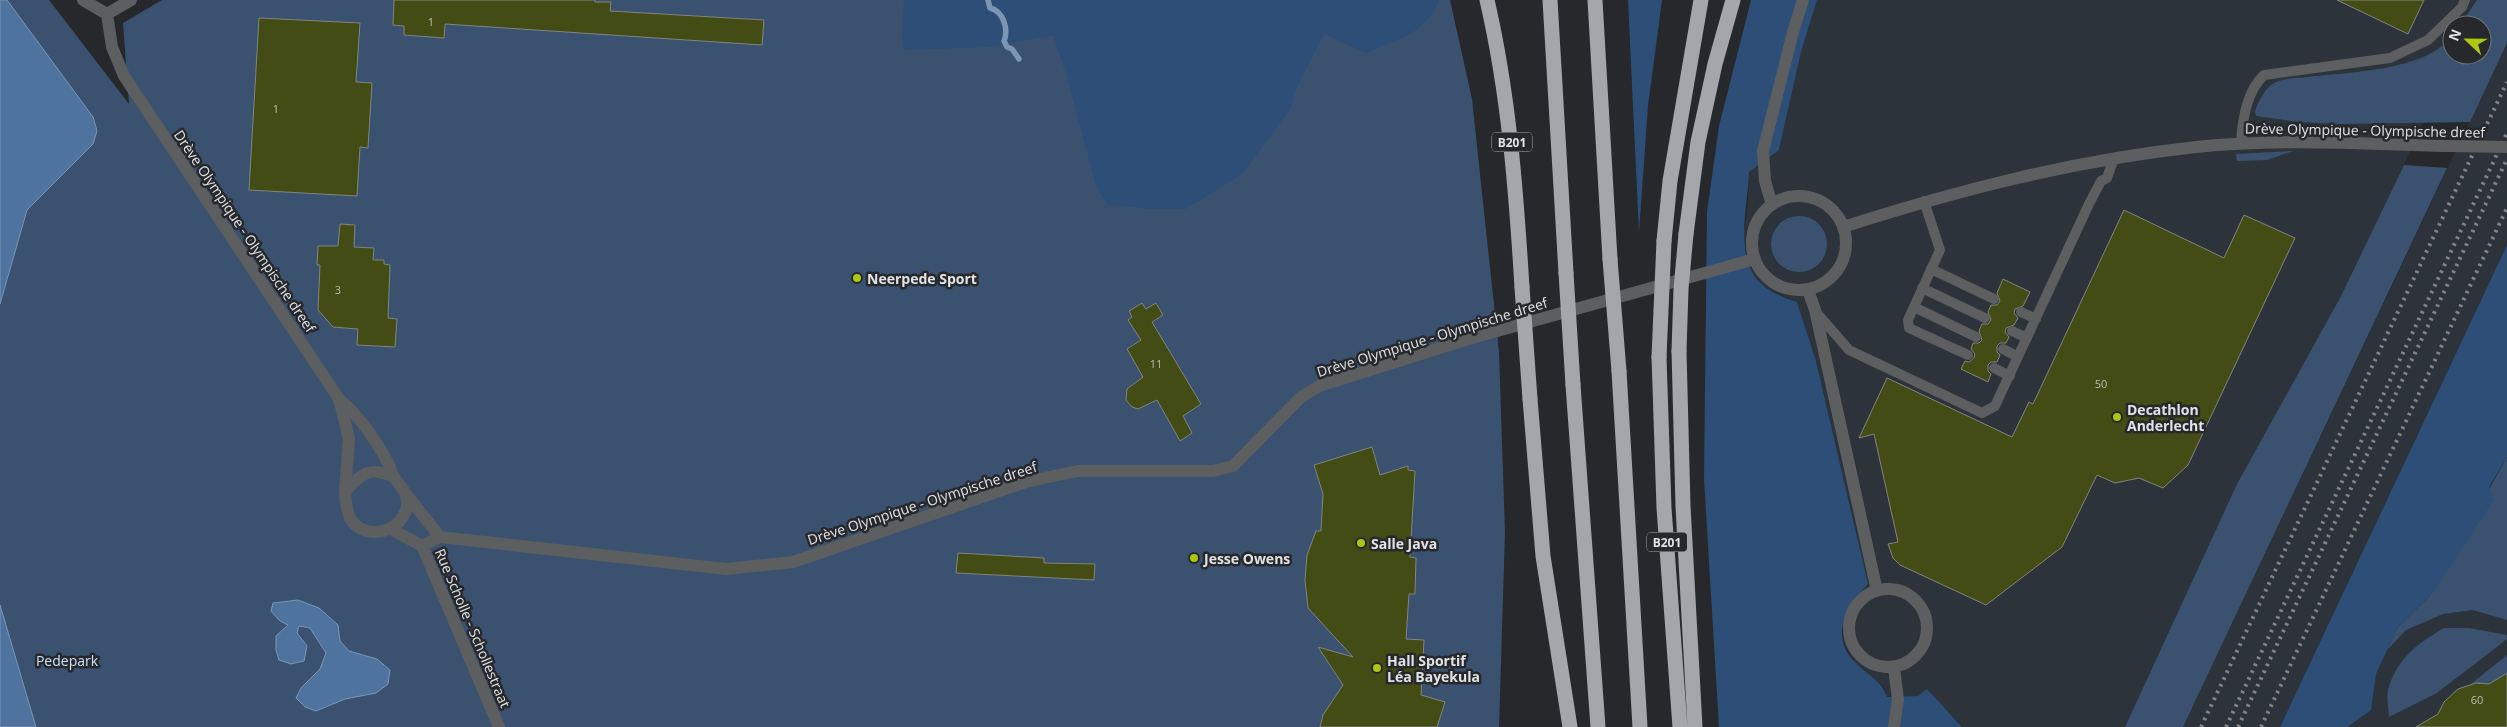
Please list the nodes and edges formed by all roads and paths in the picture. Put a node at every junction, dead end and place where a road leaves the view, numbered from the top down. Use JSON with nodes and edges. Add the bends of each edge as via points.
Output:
{"nodes":[{"id":1,"x":83,"y":0,"type":"edge"},
{"id":2,"x":131,"y":0,"type":"edge"},
{"id":3,"x":1487,"y":0,"type":"edge"},
{"id":4,"x":1550,"y":0,"type":"edge"},
{"id":5,"x":1595,"y":0,"type":"edge"},
{"id":6,"x":1701,"y":0,"type":"edge"},
{"id":7,"x":1732,"y":0,"type":"edge"},
{"id":8,"x":1803,"y":0,"type":"edge"},
{"id":9,"x":2465,"y":0,"type":"edge"},
{"id":10,"x":107,"y":14,"type":"junction"},
{"id":11,"x":2241,"y":144,"type":"junction"},
{"id":12,"x":2507,"y":147,"type":"edge"},
{"id":13,"x":2114,"y":158,"type":"junction"},
{"id":14,"x":1924,"y":201,"type":"junction"},
{"id":15,"x":1772,"y":205,"type":"junction"},
{"id":16,"x":1843,"y":227,"type":"junction"},
{"id":17,"x":1755,"y":260,"type":"junction"},
{"id":18,"x":1931,"y":269,"type":"junction"},
{"id":19,"x":1922,"y":288,"type":"junction"},
{"id":20,"x":1808,"y":290,"type":"junction"},
{"id":21,"x":1994,"y":299,"type":"dead end"},
{"id":22,"x":1914,"y":307,"type":"junction"},
{"id":23,"x":1815,"y":310,"type":"junction"},
{"id":24,"x":2021,"y":312,"type":"dead end"},
{"id":25,"x":1985,"y":318,"type":"dead end"},
{"id":26,"x":2036,"y":319,"type":"junction"},
{"id":27,"x":2012,"y":330,"type":"dead end"},
{"id":28,"x":1976,"y":337,"type":"dead end"},
{"id":29,"x":2027,"y":338,"type":"junction"},
{"id":30,"x":2003,"y":349,"type":"dead end"},
{"id":31,"x":1968,"y":356,"type":"dead end"},
{"id":32,"x":2018,"y":356,"type":"junction"},
{"id":33,"x":1994,"y":368,"type":"dead end"},
{"id":34,"x":2010,"y":376,"type":"junction"},
{"id":35,"x":339,"y":399,"type":"junction"},
{"id":36,"x":394,"y":477,"type":"junction"},
{"id":37,"x":345,"y":492,"type":"junction"},
{"id":38,"x":406,"y":494,"type":"junction"},
{"id":39,"x":391,"y":529,"type":"junction"},
{"id":40,"x":440,"y":537,"type":"junction"},
{"id":41,"x":422,"y":546,"type":"junction"},
{"id":42,"x":1877,"y":590,"type":"junction"},
{"id":43,"x":1894,"y":668,"type":"junction"},
{"id":44,"x":499,"y":727,"type":"edge"},
{"id":45,"x":1570,"y":727,"type":"edge"},
{"id":46,"x":1598,"y":727,"type":"edge"},
{"id":47,"x":1640,"y":727,"type":"edge"},
{"id":48,"x":1680,"y":727,"type":"edge"},
{"id":49,"x":1695,"y":727,"type":"edge"},
{"id":50,"x":1894,"y":727,"type":"edge"}],
"edges":[{"from":1,"to":10,"type":"street"},
{"from":2,"to":10,"type":"street"},
{"from":3,"to":45,"type":"highway","number":"B201","bridge":true,"via":[[1509,115],[1543,556]]},
{"from":4,"to":46,"type":"highway","bridge":true},
{"from":5,"to":47,"type":"highway","number":"B201","bridge":true},
{"from":6,"to":48,"type":"highway","number":"B201","bridge":true,"via":[[1672,172],[1664,242],[1660,357],[1664,508]]},
{"from":7,"to":49,"type":"highway","number":"B201","bridge":true,"via":[[1698,142],[1681,289],[1679,351],[1683,506]]},
{"from":8,"to":15,"type":"street","via":[[1763,151],[1765,181]]},
{"from":9,"to":11,"type":"lane","via":[[2462,7],[2428,40],[2390,58],[2264,75],[2257,82],[2242,119]]},
{"from":10,"to":35,"type":"street","name":"Drève Olympique - Olympische dreef","via":[[112,47],[124,76]]},
{"from":11,"to":12,"type":"street","name":"Drève Olympique - Olympische dreef","bridge":true},
{"from":11,"to":13,"type":"street","name":"Drève Olympique - Olympische dreef"},
{"from":13,"to":14,"type":"street","name":"Drève Olympique - Olympische dreef","via":[[2042,171]]},
{"from":13,"to":26,"type":"lane"},
{"from":14,"to":16,"type":"street","name":"Drève Olympique - Olympische dreef"},
{"from":14,"to":18,"type":"lane","via":[[1940,250]]},
{"from":15,"to":16,"type":"street","via":[[1798,196],[1812,198],[1831,209]]},
{"from":15,"to":17,"type":"street","via":[[1755,227],[1752,243]]},
{"from":16,"to":20,"type":"street","via":[[1844,259],[1824,284]]},
{"from":17,"to":20,"type":"street","via":[[1763,274],[1776,284],[1792,290]]},
{"from":17,"to":40,"type":"street","name":"Drève Olympique - Olympische dreef","via":[[1472,338],[1319,386],[1301,397],[1233,466],[1213,471],[1078,470],[1026,482],[793,562],[726,569]]},
{"from":18,"to":19,"type":"lane"},
{"from":18,"to":21,"type":"lane"},
{"from":19,"to":22,"type":"lane"},
{"from":19,"to":25,"type":"lane"},
{"from":20,"to":23,"type":"street"},
{"from":22,"to":28,"type":"lane"},
{"from":22,"to":31,"type":"lane","via":[[1908,320],[1909,328]]},
{"from":23,"to":34,"type":"lane","via":[[1849,350],[1982,413],[1996,406]]},
{"from":23,"to":42,"type":"street"},
{"from":24,"to":26,"type":"lane"},
{"from":26,"to":29,"type":"lane"},
{"from":27,"to":29,"type":"lane"},
{"from":29,"to":32,"type":"lane"},
{"from":30,"to":32,"type":"lane"},
{"from":32,"to":34,"type":"lane"},
{"from":33,"to":34,"type":"lane"},
{"from":35,"to":36,"type":"street","name":"Drève Olympique - Olympische dreef","via":[[355,413]]},
{"from":35,"to":37,"type":"street","via":[[349,438]]},
{"from":36,"to":37,"type":"street","via":[[370,472],[358,477]]},
{"from":36,"to":38,"type":"street"},
{"from":37,"to":39,"type":"street","via":[[346,510],[359,528],[369,532]]},
{"from":38,"to":39,"type":"street","via":[[404,514]]},
{"from":38,"to":40,"type":"street"},
{"from":39,"to":41,"type":"street","name":"Rue Scholle - Schollestraat"},
{"from":40,"to":41,"type":"street"},
{"from":41,"to":44,"type":"street","name":"Rue Scholle - Schollestraat"},
{"from":42,"to":43,"type":"street","via":[[1862,599],[1852,612],[1849,629],[1853,645],[1863,658],[1878,666]]},
{"from":42,"to":43,"type":"street","via":[[1904,593],[1916,600],[1926,617],[1927,634],[1921,650]]},
{"from":43,"to":50,"type":"street","via":[[1898,700]]}]}
